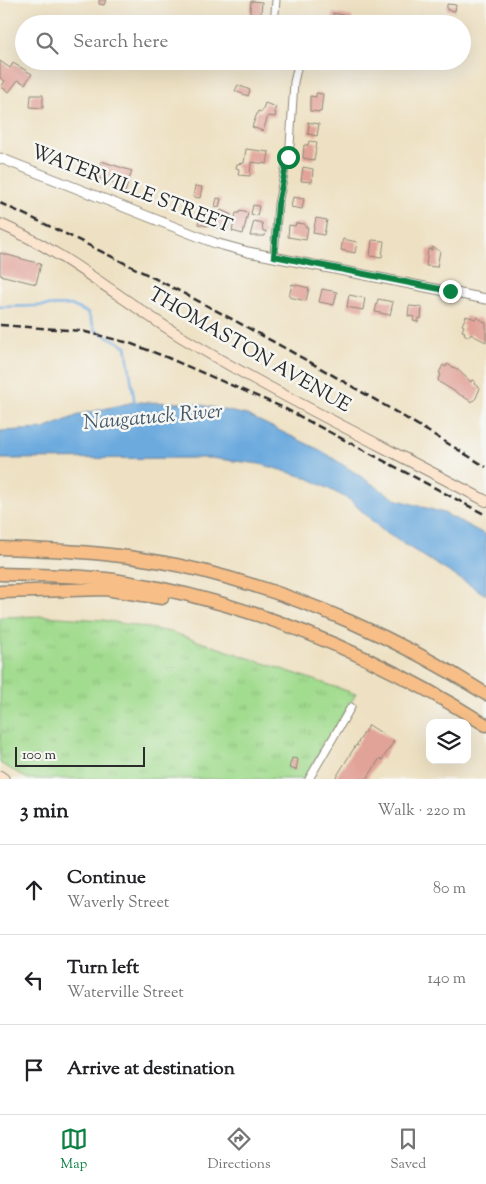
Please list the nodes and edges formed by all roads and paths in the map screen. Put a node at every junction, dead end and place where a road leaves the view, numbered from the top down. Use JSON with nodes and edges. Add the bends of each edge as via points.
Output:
{"nodes":[{"id":1,"x":276,"y":0,"type":"edge"},
{"id":2,"x":275,"y":15,"type":"edge"},
{"id":3,"x":297,"y":70,"type":"edge"},
{"id":4,"x":0,"y":158,"type":"edge"},
{"id":5,"x":0,"y":224,"type":"edge"},
{"id":6,"x":274,"y":256,"type":"junction"},
{"id":7,"x":486,"y":291,"type":"edge"},
{"id":8,"x":482,"y":298,"type":"edge"},
{"id":9,"x":486,"y":501,"type":"edge"},
{"id":10,"x":0,"y":548,"type":"edge"},
{"id":11,"x":0,"y":574,"type":"edge"},
{"id":12,"x":0,"y":592,"type":"edge"},
{"id":13,"x":316,"y":637,"type":"junction"},
{"id":14,"x":486,"y":694,"type":"edge"},
{"id":15,"x":351,"y":707,"type":"dead end"},
{"id":16,"x":486,"y":725,"type":"edge"},
{"id":17,"x":0,"y":776,"type":"edge"},
{"id":18,"x":4,"y":779,"type":"edge"},
{"id":19,"x":309,"y":779,"type":"edge"}],
"edges":[{"from":1,"to":2,"type":"street"},
{"from":3,"to":6,"type":"street"},
{"from":4,"to":6,"type":"street","name":"WATERVILLE STREET","via":[[189,235],[226,247]]},
{"from":5,"to":9,"type":"main road","name":"THOMASTON AVENUE","via":[[52,250],[195,345]]},
{"from":6,"to":8,"type":"street","name":"WATERVILLE STREET"},
{"from":7,"to":8,"type":"street"},
{"from":10,"to":14,"type":"highway","via":[[64,550],[136,558],[201,570],[265,588],[375,634]]},
{"from":11,"to":13,"type":"highway","via":[[112,580],[168,591],[240,608]]},
{"from":12,"to":13,"type":"highway","via":[[105,589],[177,600]]},
{"from":13,"to":16,"type":"highway","via":[[392,671]]},
{"from":15,"to":19,"type":"street"},
{"from":17,"to":18,"type":"main road"}]}
